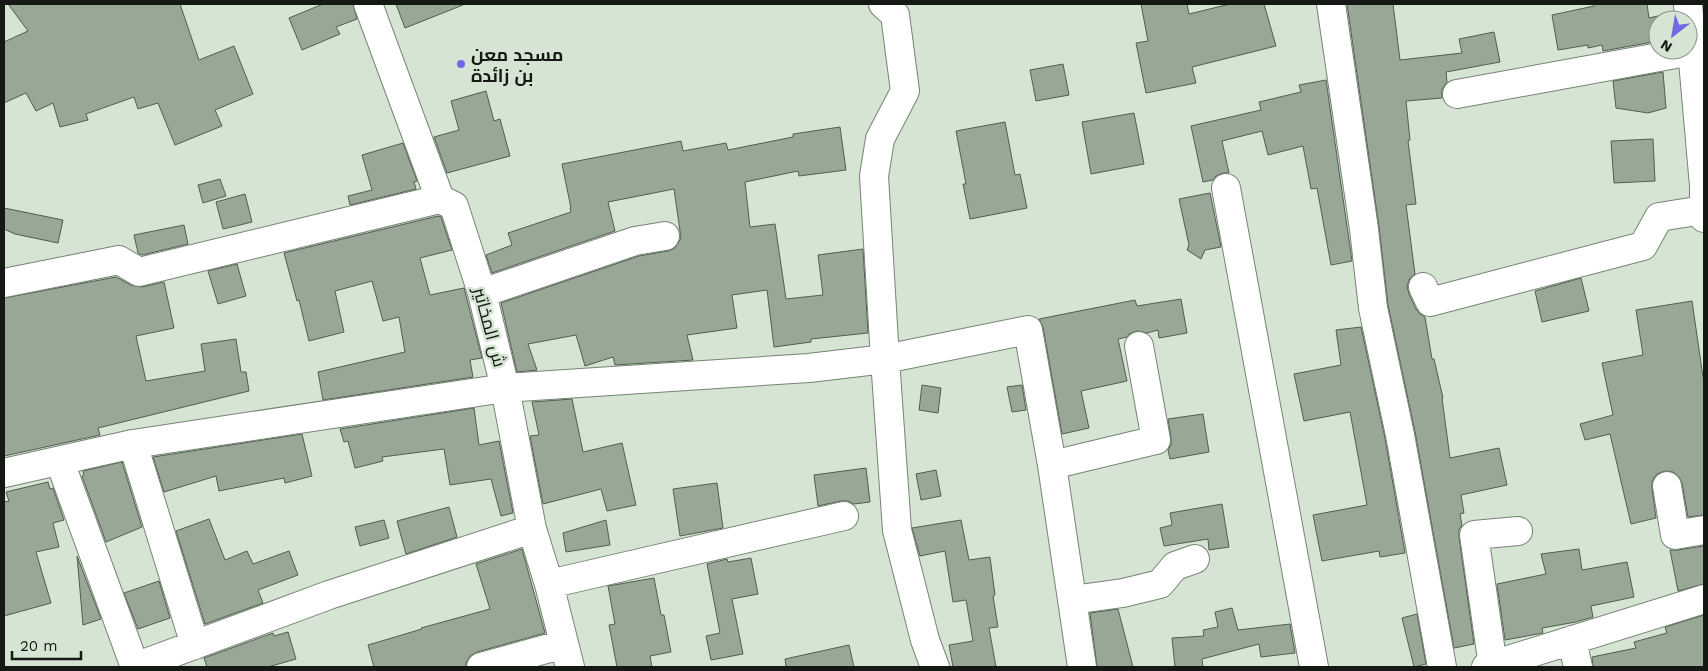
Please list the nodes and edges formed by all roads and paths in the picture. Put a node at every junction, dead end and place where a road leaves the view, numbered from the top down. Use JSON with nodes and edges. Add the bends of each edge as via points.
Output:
{"nodes":[{"id":1,"x":368,"y":4,"type":"edge"},
{"id":2,"x":883,"y":4,"type":"edge"},
{"id":3,"x":1331,"y":4,"type":"edge"},
{"id":4,"x":1648,"y":59,"type":"edge"},
{"id":5,"x":1693,"y":60,"type":"edge"},
{"id":6,"x":1457,"y":94,"type":"dead end"},
{"id":7,"x":1226,"y":188,"type":"dead end"},
{"id":8,"x":440,"y":199,"type":"junction"},
{"id":9,"x":1704,"y":200,"type":"edge"},
{"id":10,"x":665,"y":236,"type":"dead end"},
{"id":11,"x":4,"y":283,"type":"edge"},
{"id":12,"x":1422,"y":287,"type":"dead end"},
{"id":13,"x":482,"y":293,"type":"junction"},
{"id":14,"x":1139,"y":346,"type":"dead end"},
{"id":15,"x":885,"y":359,"type":"junction"},
{"id":16,"x":506,"y":388,"type":"junction"},
{"id":17,"x":133,"y":444,"type":"junction"},
{"id":18,"x":60,"y":462,"type":"junction"},
{"id":19,"x":1052,"y":465,"type":"junction"},
{"id":20,"x":4,"y":473,"type":"edge"},
{"id":21,"x":1667,"y":486,"type":"dead end"},
{"id":22,"x":844,"y":516,"type":"dead end"},
{"id":23,"x":532,"y":530,"type":"junction"},
{"id":24,"x":1704,"y":530,"type":"edge"},
{"id":25,"x":1518,"y":531,"type":"dead end"},
{"id":26,"x":1195,"y":559,"type":"dead end"},
{"id":27,"x":549,"y":584,"type":"junction"},
{"id":28,"x":1704,"y":599,"type":"edge"},
{"id":29,"x":1072,"y":600,"type":"junction"},
{"id":30,"x":1572,"y":640,"type":"junction"},
{"id":31,"x":195,"y":645,"type":"junction"},
{"id":32,"x":567,"y":656,"type":"edge"},
{"id":33,"x":135,"y":667,"type":"edge"},
{"id":34,"x":481,"y":667,"type":"edge"},
{"id":35,"x":935,"y":667,"type":"edge"},
{"id":36,"x":1082,"y":667,"type":"edge"},
{"id":37,"x":1314,"y":667,"type":"edge"},
{"id":38,"x":1442,"y":667,"type":"edge"},
{"id":39,"x":1489,"y":667,"type":"edge"},
{"id":40,"x":1578,"y":667,"type":"edge"}],
"edges":[{"from":1,"to":8,"type":"street","name":"ش المخاتير"},
{"from":2,"to":15,"type":"street","via":[[895,15],[905,91],[880,139],[874,176]]},
{"from":3,"to":38,"type":"street","via":[[1373,308],[1400,435]]},
{"from":4,"to":6,"type":"street"},
{"from":5,"to":9,"type":"street"},
{"from":7,"to":37,"type":"street"},
{"from":8,"to":11,"type":"street","via":[[139,272],[119,260]]},
{"from":8,"to":13,"type":"street","name":"ش المخاتير","via":[[454,206]]},
{"from":9,"to":12,"type":"street","via":[[1659,217],[1643,246],[1430,302]]},
{"from":10,"to":13,"type":"street","via":[[634,241]]},
{"from":13,"to":16,"type":"street","name":"ش المخاتير"},
{"from":14,"to":19,"type":"street","via":[[1156,440]]},
{"from":15,"to":16,"type":"street","via":[[809,368]]},
{"from":15,"to":19,"type":"street","via":[[1028,330]]},
{"from":15,"to":35,"type":"street","via":[[897,530]]},
{"from":16,"to":17,"type":"street"},
{"from":16,"to":23,"type":"street","name":"ش المخاتير"},
{"from":17,"to":18,"type":"street"},
{"from":17,"to":31,"type":"street"},
{"from":18,"to":20,"type":"street"},
{"from":18,"to":33,"type":"street"},
{"from":19,"to":29,"type":"street"},
{"from":21,"to":24,"type":"street","via":[[1676,534]]},
{"from":22,"to":27,"type":"street"},
{"from":23,"to":27,"type":"street","name":"ش المخاتير"},
{"from":23,"to":31,"type":"street","via":[[329,594]]},
{"from":25,"to":39,"type":"street","via":[[1474,535]]},
{"from":26,"to":29,"type":"street","via":[[1175,566],[1160,584]]},
{"from":27,"to":32,"type":"street","name":"ش المخاتير"},
{"from":28,"to":30,"type":"street"},
{"from":29,"to":36,"type":"street"},
{"from":30,"to":39,"type":"street"},
{"from":30,"to":40,"type":"street"},
{"from":31,"to":33,"type":"street"},
{"from":32,"to":34,"type":"street"}]}
